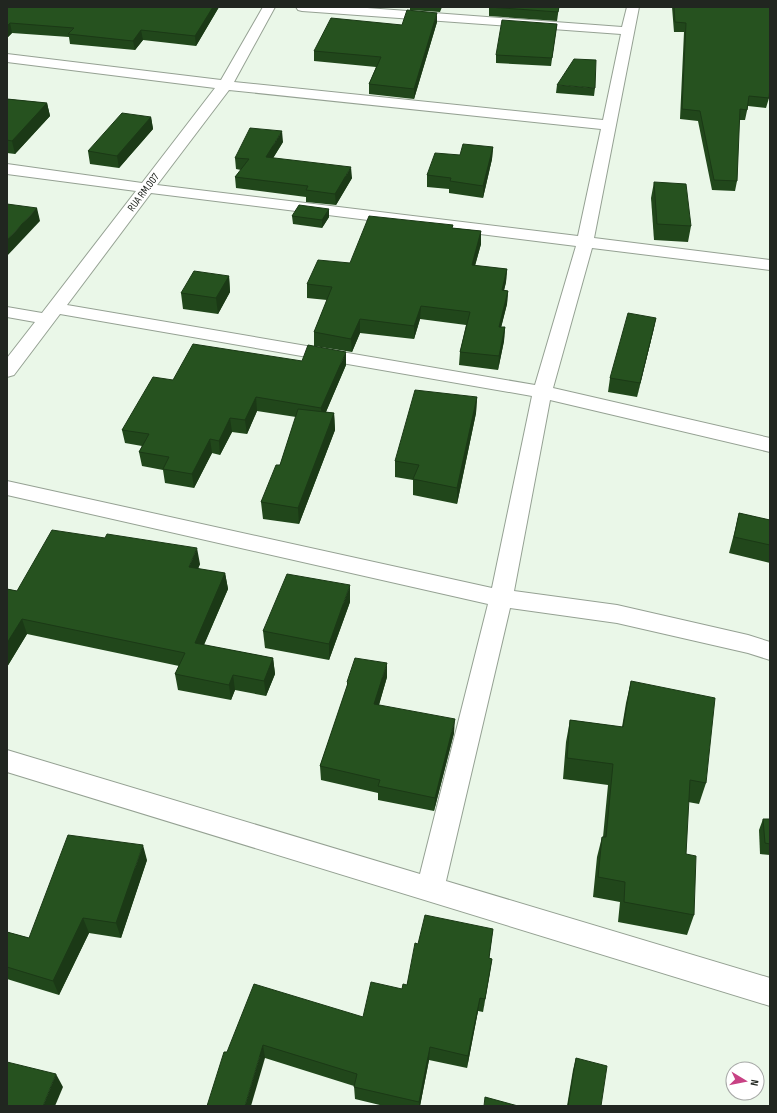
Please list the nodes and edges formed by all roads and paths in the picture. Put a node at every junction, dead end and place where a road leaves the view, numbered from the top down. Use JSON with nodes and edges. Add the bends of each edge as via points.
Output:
{"nodes":[{"id":1,"x":269,"y":7,"type":"edge"},
{"id":2,"x":302,"y":7,"type":"edge"},
{"id":3,"x":633,"y":7,"type":"edge"},
{"id":4,"x":628,"y":31,"type":"junction"},
{"id":5,"x":7,"y":58,"type":"edge"},
{"id":6,"x":225,"y":85,"type":"junction"},
{"id":7,"x":609,"y":125,"type":"junction"},
{"id":8,"x":7,"y":169,"type":"edge"},
{"id":9,"x":147,"y":188,"type":"junction"},
{"id":10,"x":585,"y":242,"type":"junction"},
{"id":11,"x":770,"y":264,"type":"edge"},
{"id":12,"x":7,"y":312,"type":"edge"},
{"id":13,"x":51,"y":313,"type":"junction"},
{"id":14,"x":7,"y":371,"type":"edge"},
{"id":15,"x":542,"y":392,"type":"junction"},
{"id":16,"x":770,"y":445,"type":"edge"},
{"id":17,"x":7,"y":488,"type":"edge"},
{"id":18,"x":501,"y":598,"type":"junction"},
{"id":19,"x":770,"y":651,"type":"edge"},
{"id":20,"x":7,"y":761,"type":"edge"},
{"id":21,"x":430,"y":890,"type":"junction"},
{"id":22,"x":770,"y":992,"type":"edge"}],
"edges":[{"from":1,"to":6,"type":"street","name":"RUA RM.007"},
{"from":2,"to":4,"type":"street"},
{"from":3,"to":4,"type":"street"},
{"from":4,"to":7,"type":"street"},
{"from":5,"to":6,"type":"street"},
{"from":6,"to":7,"type":"street"},
{"from":6,"to":9,"type":"street","name":"RUA RM.007"},
{"from":7,"to":10,"type":"street"},
{"from":8,"to":9,"type":"street"},
{"from":9,"to":10,"type":"street"},
{"from":9,"to":13,"type":"street","name":"RUA RM.007"},
{"from":10,"to":11,"type":"street"},
{"from":10,"to":15,"type":"street"},
{"from":12,"to":13,"type":"street"},
{"from":13,"to":14,"type":"street","name":"RUA RM.007"},
{"from":13,"to":15,"type":"street"},
{"from":15,"to":16,"type":"street"},
{"from":15,"to":18,"type":"street"},
{"from":17,"to":18,"type":"street"},
{"from":18,"to":19,"type":"street","via":[[617,614]]},
{"from":18,"to":21,"type":"street"},
{"from":20,"to":21,"type":"street"},
{"from":21,"to":22,"type":"street"}]}
